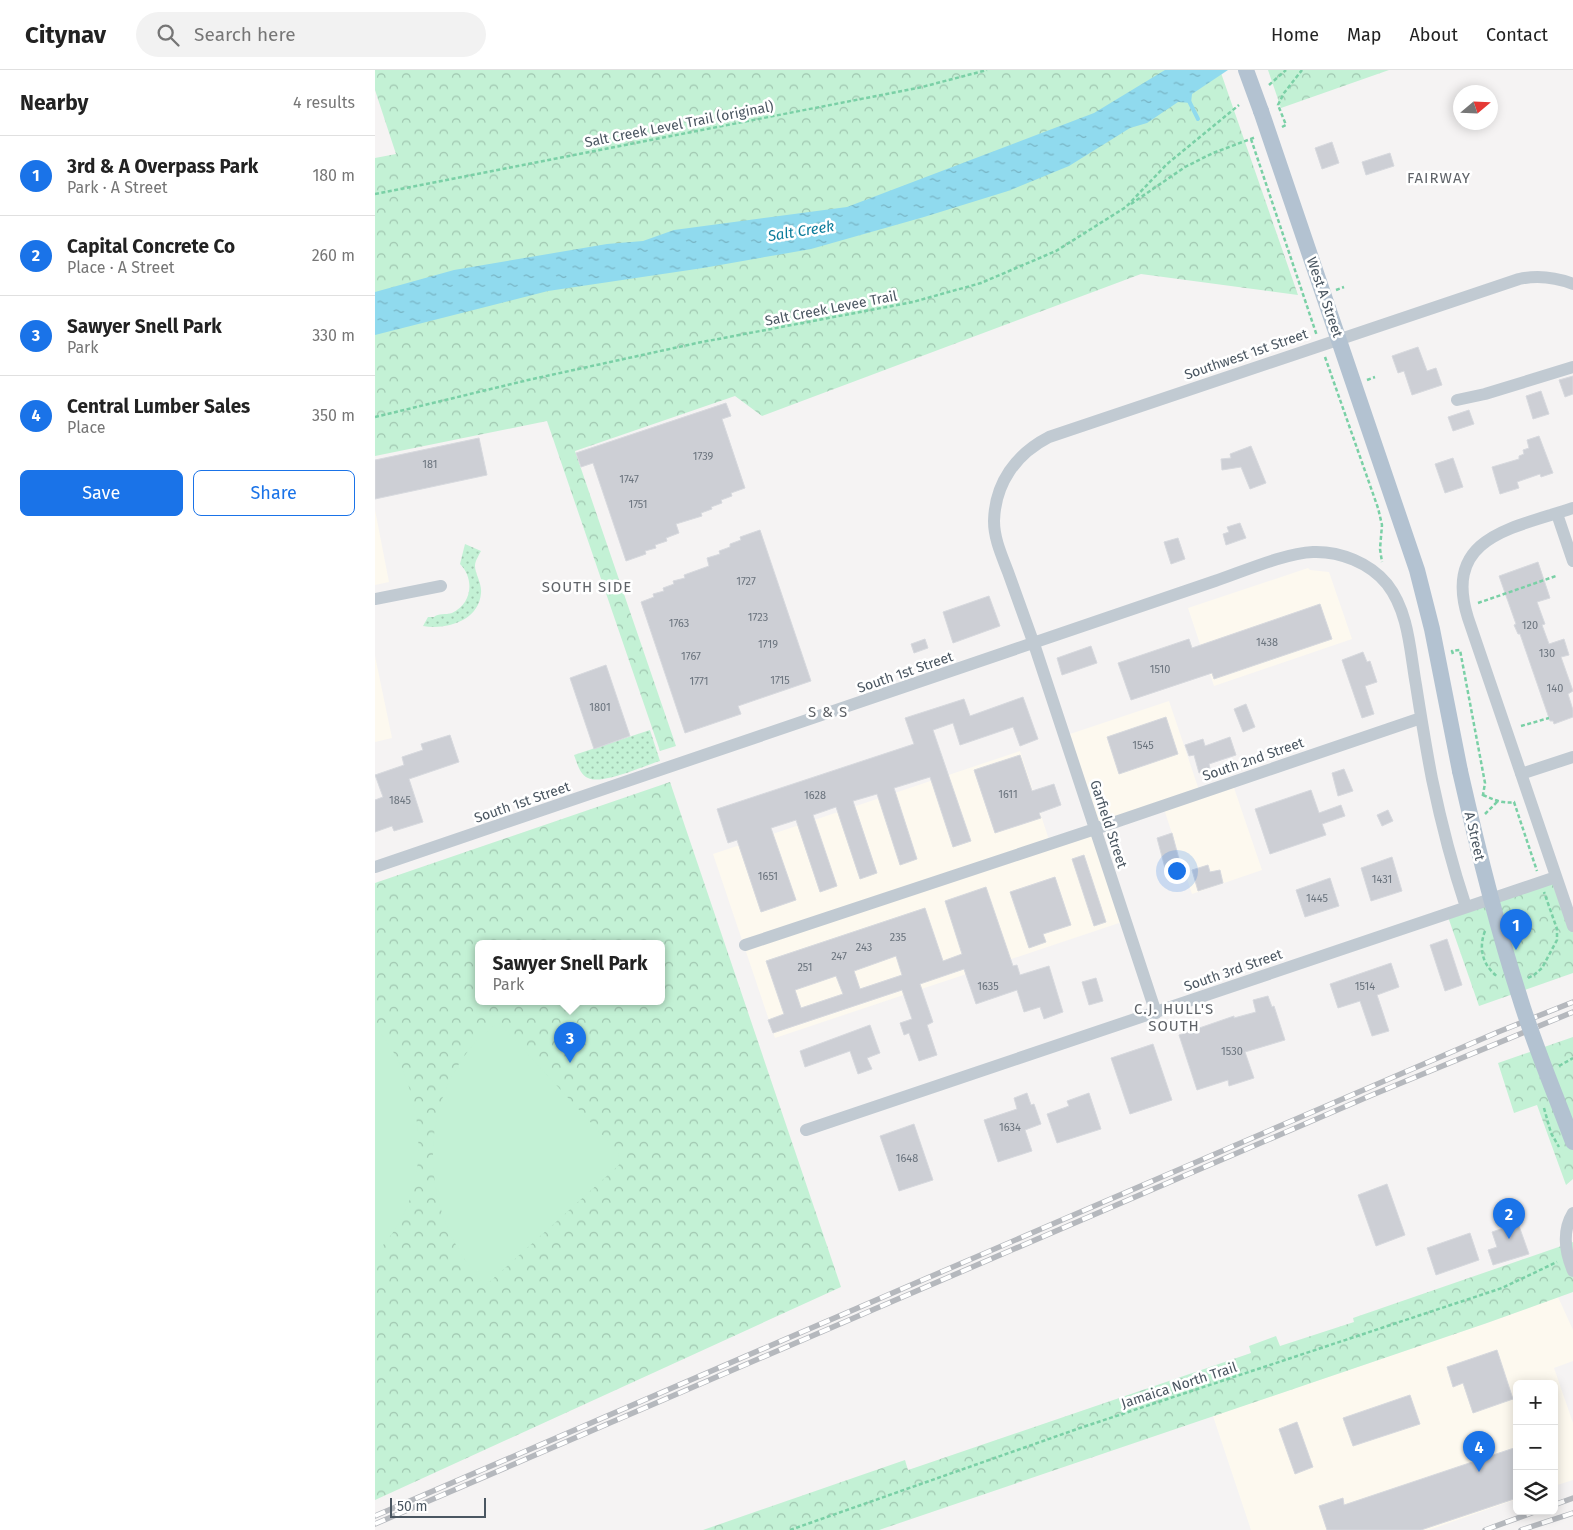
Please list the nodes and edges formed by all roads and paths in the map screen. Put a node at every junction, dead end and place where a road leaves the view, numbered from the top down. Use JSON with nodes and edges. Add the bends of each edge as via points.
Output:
{"nodes":[{"id":1,"x":987,"y":70,"type":"edge"},
{"id":2,"x":1247,"y":70,"type":"edge"},
{"id":3,"x":1287,"y":70,"type":"edge"},
{"id":4,"x":1302,"y":70,"type":"edge"},
{"id":5,"x":1269,"y":85,"type":"dead end"},
{"id":6,"x":1239,"y":105,"type":"dead end"},
{"id":7,"x":1278,"y":105,"type":"dead end"},
{"id":8,"x":1213,"y":153,"type":"dead end"},
{"id":9,"x":375,"y":194,"type":"edge"},
{"id":10,"x":1126,"y":207,"type":"junction"},
{"id":11,"x":1573,"y":284,"type":"edge"},
{"id":12,"x":1340,"y":339,"type":"junction"},
{"id":13,"x":1573,"y":367,"type":"edge"},
{"id":14,"x":1457,"y":400,"type":"dead end"},
{"id":15,"x":375,"y":416,"type":"edge"},
{"id":16,"x":1020,"y":456,"type":"joint"},
{"id":17,"x":1573,"y":508,"type":"edge"},
{"id":18,"x":1557,"y":514,"type":"junction"},
{"id":19,"x":1403,"y":524,"type":"joint"},
{"id":20,"x":1333,"y":554,"type":"joint"},
{"id":21,"x":1573,"y":561,"type":"edge"},
{"id":22,"x":1556,"y":576,"type":"dead end"},
{"id":23,"x":441,"y":586,"type":"dead end"},
{"id":24,"x":375,"y":599,"type":"edge"},
{"id":25,"x":1464,"y":607,"type":"junction"},
{"id":26,"x":1034,"y":644,"type":"junction"},
{"id":27,"x":1421,"y":718,"type":"junction"},
{"id":28,"x":1549,"y":718,"type":"dead end"},
{"id":29,"x":1521,"y":726,"type":"dead end"},
{"id":30,"x":1573,"y":757,"type":"edge"},
{"id":31,"x":1521,"y":774,"type":"junction"},
{"id":32,"x":1483,"y":795,"type":"dead end"},
{"id":33,"x":1529,"y":796,"type":"junction"},
{"id":34,"x":1095,"y":829,"type":"junction"},
{"id":35,"x":375,"y":867,"type":"edge"},
{"id":36,"x":1556,"y":877,"type":"junction"},
{"id":37,"x":1466,"y":907,"type":"junction"},
{"id":38,"x":1573,"y":926,"type":"edge"},
{"id":39,"x":745,"y":945,"type":"dead end"},
{"id":40,"x":1156,"y":1012,"type":"junction"},
{"id":41,"x":806,"y":1130,"type":"dead end"},
{"id":42,"x":1573,"y":1142,"type":"edge"},
{"id":43,"x":1573,"y":1212,"type":"edge"},
{"id":44,"x":1567,"y":1258,"type":"junction"},
{"id":45,"x":1573,"y":1271,"type":"edge"},
{"id":46,"x":790,"y":1530,"type":"edge"}],
"edges":[{"from":1,"to":9,"type":"path","name":"Salt Creek Level Trail (original)","via":[[922,87]]},
{"from":2,"to":12,"type":"main road","name":"West A Street","bridge":true},
{"from":3,"to":5,"type":"path"},
{"from":4,"to":7,"type":"path"},
{"from":6,"to":10,"type":"path","name":"Salt Creek Levee Trail","via":[[1167,164]]},
{"from":8,"to":10,"type":"path","via":[[1185,167]]},
{"from":10,"to":15,"type":"path","name":"Salt Creek Levee Trail","via":[[1055,251],[981,283],[913,302],[697,344]]},
{"from":11,"to":12,"type":"street","name":"Southwest 1st Street","via":[[1555,278],[1519,279]]},
{"from":12,"to":16,"type":"street","name":"Southwest 1st Street","via":[[1059,433]]},
{"from":12,"to":19,"type":"main road","name":"West A Street"},
{"from":13,"to":14,"type":"street"},
{"from":16,"to":26,"type":"street","name":"Garfield Street","via":[[1007,473],[1001,489],[995,528]]},
{"from":17,"to":18,"type":"street"},
{"from":18,"to":21,"type":"street"},
{"from":18,"to":25,"type":"street","via":[[1493,536],[1479,546],[1465,566],[1461,584]]},
{"from":19,"to":42,"type":"main road","name":"A Street","bridge":true,"via":[[1428,610],[1477,848],[1503,945],[1541,1061]]},
{"from":20,"to":26,"type":"street","name":"South 1st Street","via":[[1292,555]]},
{"from":20,"to":27,"type":"street","name":"A Street","via":[[1354,560],[1373,571],[1398,603],[1405,623]]},
{"from":22,"to":25,"type":"path"},
{"from":23,"to":24,"type":"street"},
{"from":25,"to":31,"type":"street"},
{"from":26,"to":34,"type":"street","name":"Garfield Street"},
{"from":26,"to":35,"type":"street","name":"South 1st Street"},
{"from":27,"to":34,"type":"street","name":"South 2nd Street"},
{"from":27,"to":37,"type":"street","name":"A Street","via":[[1449,852]]},
{"from":28,"to":29,"type":"path"},
{"from":30,"to":31,"type":"street"},
{"from":31,"to":33,"type":"street"},
{"from":32,"to":33,"type":"path","via":[[1506,803]]},
{"from":33,"to":36,"type":"street"},
{"from":34,"to":39,"type":"street","name":"South 2nd Street"},
{"from":34,"to":40,"type":"street","name":"Garfield Street"},
{"from":36,"to":37,"type":"street","name":"South 3rd Street"},
{"from":36,"to":38,"type":"street"},
{"from":37,"to":40,"type":"street","name":"South 3rd Street"},
{"from":40,"to":41,"type":"street","name":"South 3rd Street"},
{"from":43,"to":44,"type":"street","via":[[1565,1248]]},
{"from":44,"to":45,"type":"street"},
{"from":44,"to":46,"type":"path","name":"Jamaica North Trail","via":[[1502,1288],[1080,1428]]}]}
